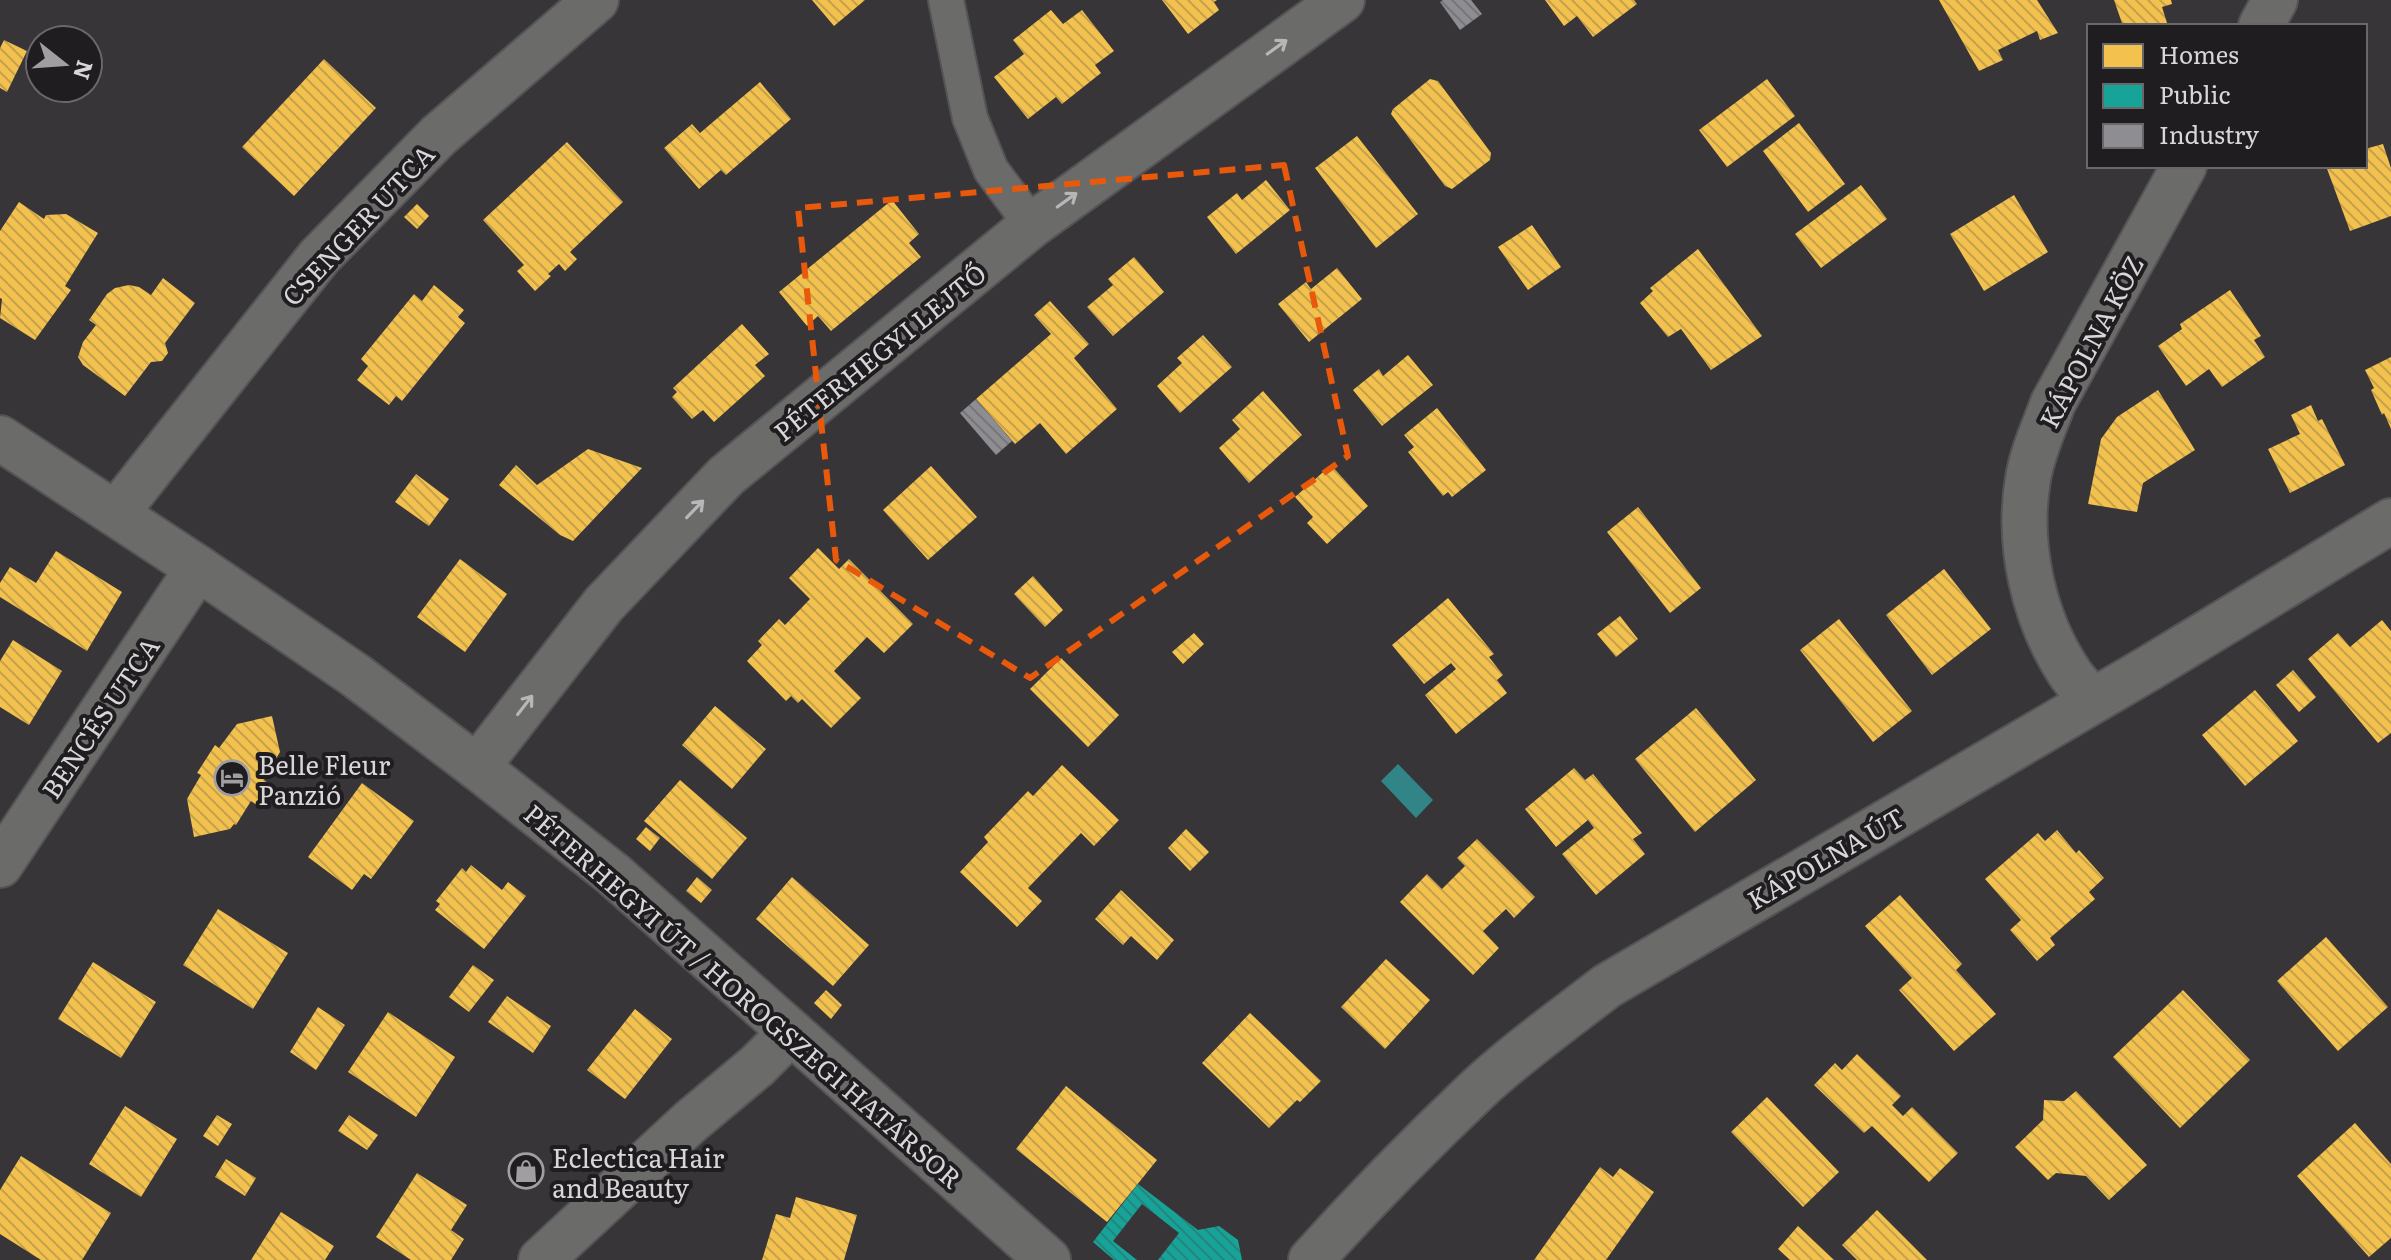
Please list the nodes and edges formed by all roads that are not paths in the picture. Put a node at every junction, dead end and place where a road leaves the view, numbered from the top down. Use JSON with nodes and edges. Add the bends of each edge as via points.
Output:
{"nodes":[{"id":1,"x":596,"y":0,"type":"edge"},
{"id":2,"x":946,"y":0,"type":"edge"},
{"id":3,"x":1342,"y":0,"type":"edge"},
{"id":4,"x":2275,"y":0,"type":"edge"},
{"id":5,"x":2262,"y":24,"type":"edge"},
{"id":6,"x":2183,"y":168,"type":"edge"},
{"id":7,"x":1032,"y":225,"type":"junction"},
{"id":8,"x":0,"y":438,"type":"edge"},
{"id":9,"x":116,"y":513,"type":"junction"},
{"id":10,"x":2391,"y":521,"type":"edge"},
{"id":11,"x":198,"y":568,"type":"junction"},
{"id":12,"x":2093,"y":700,"type":"junction"},
{"id":13,"x":477,"y":767,"type":"junction"},
{"id":14,"x":0,"y":865,"type":"edge"},
{"id":15,"x":791,"y":1032,"type":"junction"},
{"id":16,"x":541,"y":1260,"type":"edge"},
{"id":17,"x":1048,"y":1260,"type":"edge"},
{"id":18,"x":1311,"y":1260,"type":"edge"}],
"edges":[{"from":1,"to":9,"type":"street","name":"CSENGER UTCA","via":[[438,136],[319,257]]},
{"from":2,"to":7,"type":"street","via":[[970,118],[991,170]]},
{"from":7,"to":3,"type":"street","name":"PÉTERHEGYI LEJTŐ","one_way":true},
{"from":4,"to":5,"type":"street"},
{"from":6,"to":12,"type":"street","name":"KÁPOLNA KÖZ","via":[[2053,403],[2028,477],[2027,555],[2040,615],[2071,675]]},
{"from":13,"to":7,"type":"street","name":"PÉTERHEGYI LEJTŐ","one_way":true,"via":[[604,604],[726,476]]},
{"from":8,"to":9,"type":"street","name":"PÉTERHEGYI ÚT / HOROGSZEGI HATÁRSOR"},
{"from":9,"to":11,"type":"street","name":"PÉTERHEGYI ÚT / HOROGSZEGI HATÁRSOR"},
{"from":10,"to":12,"type":"street","name":"KÁPOLNA ÚT"},
{"from":11,"to":13,"type":"street","name":"PÉTERHEGYI ÚT / HOROGSZEGI HATÁRSOR","via":[[355,675]]},
{"from":11,"to":14,"type":"street","name":"BENCÉS UTCA"},
{"from":12,"to":18,"type":"street","name":"KÁPOLNA ÚT","via":[[1607,986],[1479,1088]]},
{"from":13,"to":15,"type":"street","name":"PÉTERHEGYI ÚT / HOROGSZEGI HATÁRSOR","via":[[613,874]]},
{"from":15,"to":16,"type":"street"},
{"from":15,"to":17,"type":"street","name":"PÉTERHEGYI ÚT / HOROGSZEGI HATÁRSOR"}]}
